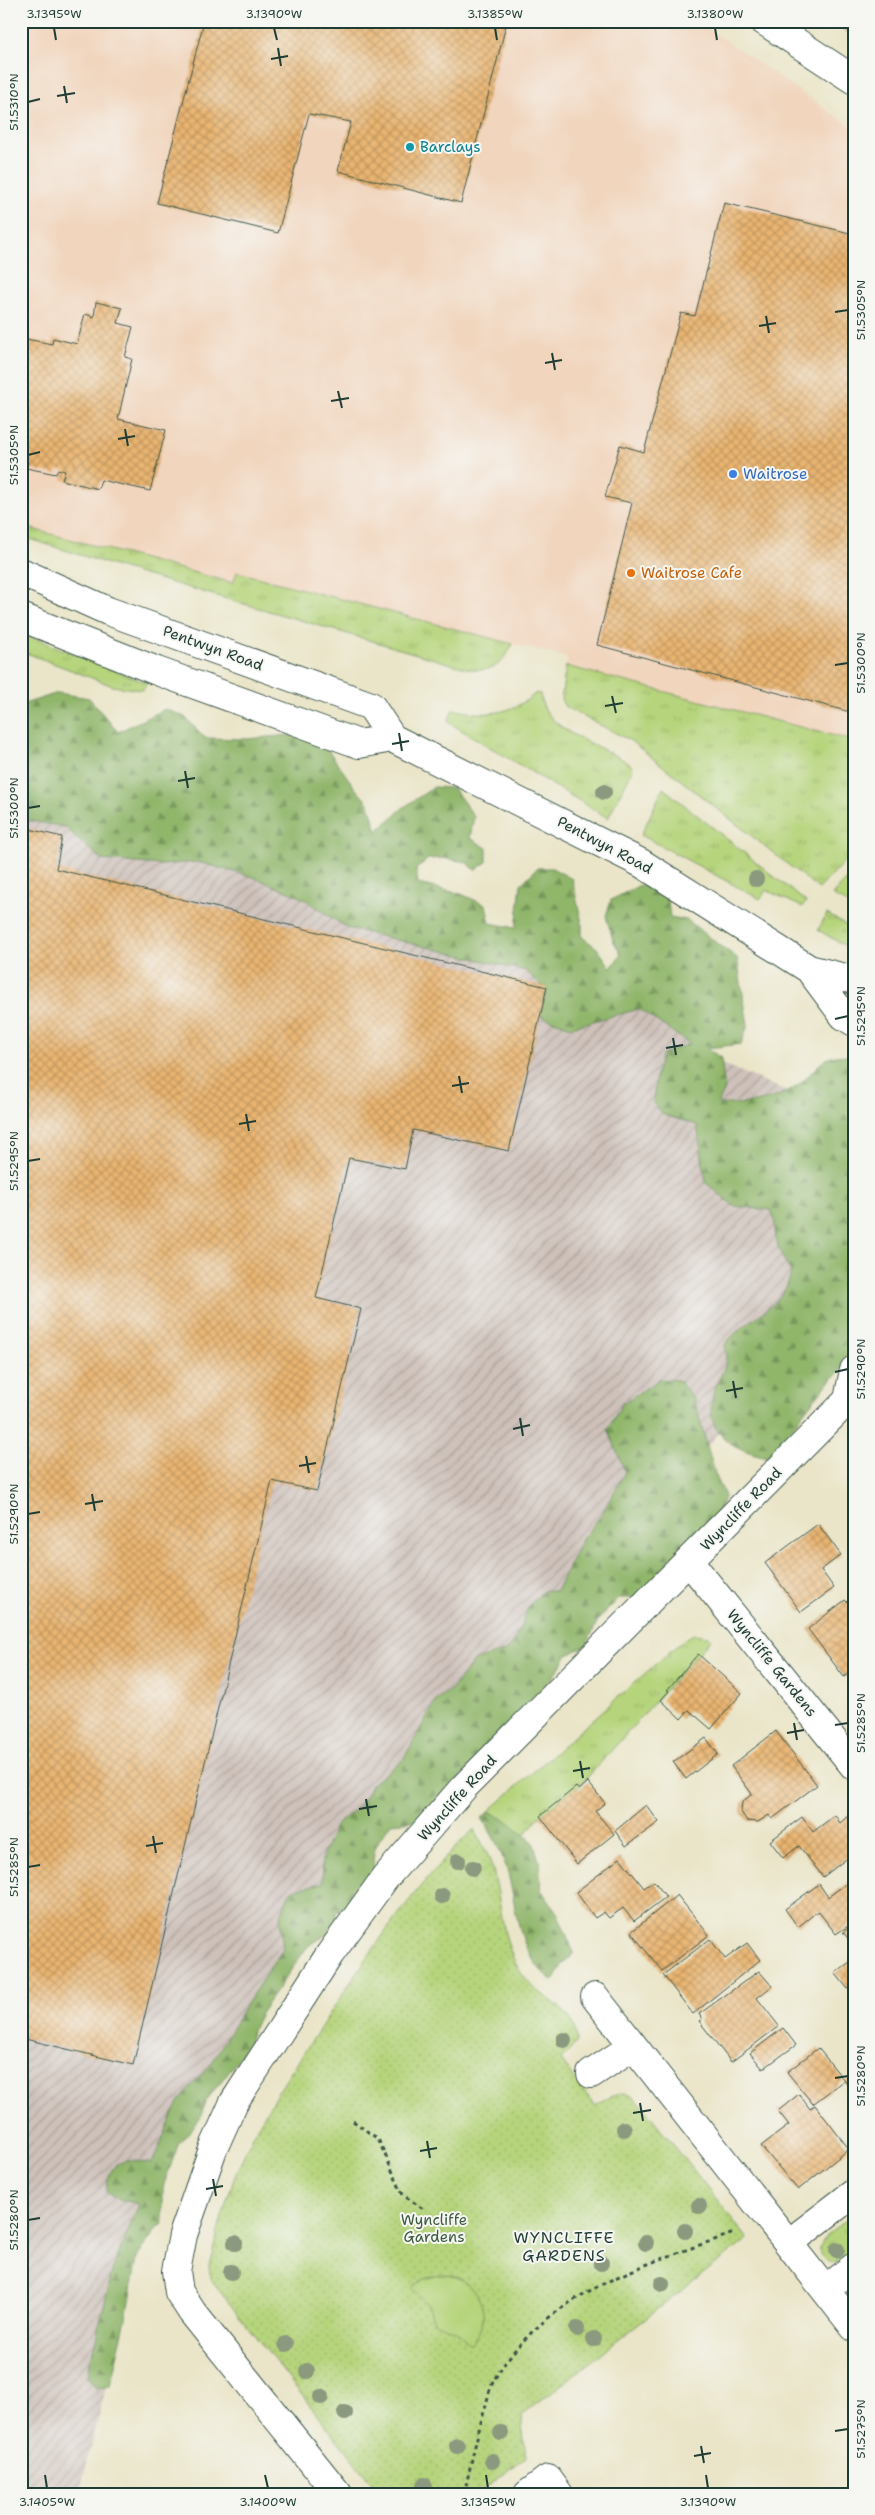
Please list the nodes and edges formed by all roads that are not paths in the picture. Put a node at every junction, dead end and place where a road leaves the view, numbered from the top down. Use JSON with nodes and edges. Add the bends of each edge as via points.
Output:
{"nodes":[{"id":1,"x":764,"y":21,"type":"edge"},
{"id":2,"x":854,"y":80,"type":"edge"},
{"id":3,"x":21,"y":572,"type":"edge"},
{"id":4,"x":21,"y":617,"type":"edge"},
{"id":5,"x":392,"y":738,"type":"junction"},
{"id":6,"x":809,"y":969,"type":"junction"},
{"id":7,"x":854,"y":980,"type":"edge"},
{"id":8,"x":854,"y":1022,"type":"edge"},
{"id":9,"x":854,"y":1370,"type":"edge"},
{"id":10,"x":851,"y":1399,"type":"edge"},
{"id":11,"x":689,"y":1561,"type":"junction"},
{"id":12,"x":854,"y":1766,"type":"edge"},
{"id":13,"x":595,"y":1997,"type":"dead end"},
{"id":14,"x":633,"y":2046,"type":"junction"},
{"id":15,"x":591,"y":2074,"type":"dead end"},
{"id":16,"x":854,"y":2192,"type":"edge"},
{"id":17,"x":789,"y":2243,"type":"junction"},
{"id":18,"x":854,"y":2267,"type":"edge"},
{"id":19,"x":825,"y":2289,"type":"junction"},
{"id":20,"x":854,"y":2327,"type":"edge"},
{"id":21,"x":338,"y":2494,"type":"edge"},
{"id":22,"x":528,"y":2494,"type":"edge"},
{"id":23,"x":559,"y":2494,"type":"edge"}],
"edges":[{"from":1,"to":2,"type":"street"},
{"from":3,"to":5,"type":"street","name":"Pentwyn Road","via":[[108,611],[371,706]]},
{"from":4,"to":5,"type":"street","via":[[156,671],[359,744]]},
{"from":5,"to":6,"type":"street","name":"Pentwyn Road","via":[[641,863]]},
{"from":6,"to":7,"type":"street","name":"Pentwyn Road"},
{"from":6,"to":8,"type":"street","name":"Pentwyn Road","via":[[844,1016]]},
{"from":9,"to":10,"type":"street","name":"Wyncliffe Road"},
{"from":10,"to":11,"type":"street","name":"Wyncliffe Road"},
{"from":11,"to":12,"type":"street","name":"Wyncliffe Gardens"},
{"from":11,"to":21,"type":"street","name":"Wyncliffe Road","via":[[464,1787],[385,1878],[234,2102],[213,2149],[182,2235],[176,2271],[179,2292]]},
{"from":13,"to":14,"type":"street"},
{"from":14,"to":15,"type":"street"},
{"from":14,"to":17,"type":"street"},
{"from":16,"to":17,"type":"street"},
{"from":17,"to":19,"type":"street"},
{"from":18,"to":19,"type":"street"},
{"from":19,"to":20,"type":"street"},
{"from":22,"to":23,"type":"street","via":[[548,2479]]}]}
